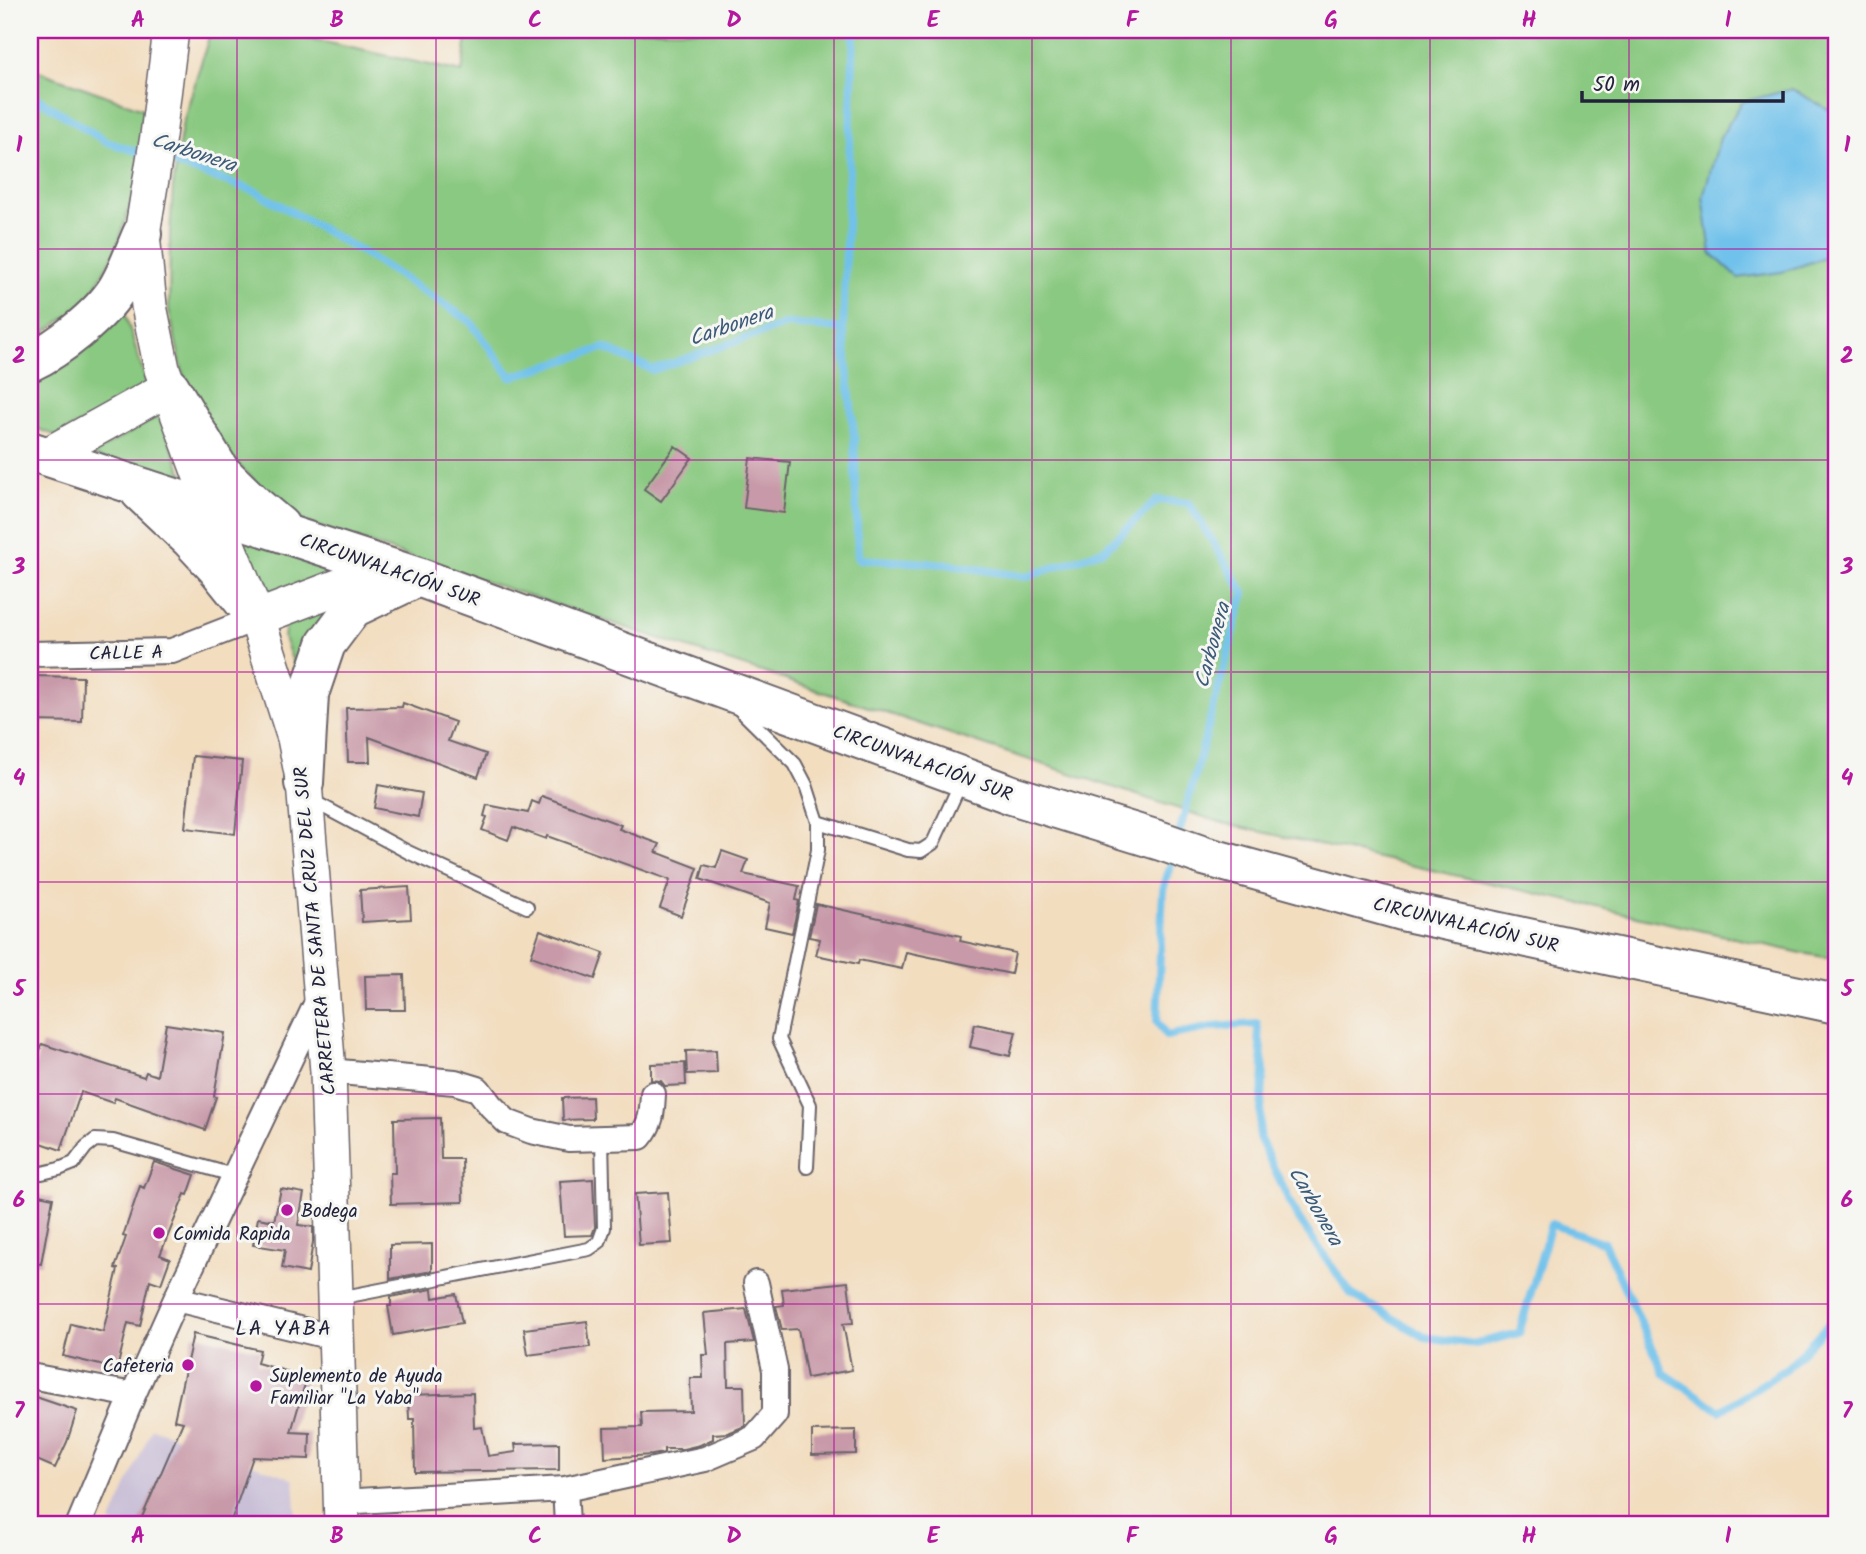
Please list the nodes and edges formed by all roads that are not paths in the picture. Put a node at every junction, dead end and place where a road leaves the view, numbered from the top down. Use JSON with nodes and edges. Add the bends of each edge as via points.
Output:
{"nodes":[{"id":1,"x":171,"y":30,"type":"edge"},
{"id":2,"x":142,"y":234,"type":"junction"},
{"id":3,"x":30,"y":362,"type":"edge"},
{"id":4,"x":170,"y":387,"type":"junction"},
{"id":5,"x":38,"y":453,"type":"edge"},
{"id":6,"x":133,"y":485,"type":"junction"},
{"id":7,"x":213,"y":510,"type":"junction"},
{"id":8,"x":290,"y":534,"type":"junction"},
{"id":9,"x":404,"y":572,"type":"junction"},
{"id":10,"x":257,"y":618,"type":"junction"},
{"id":11,"x":30,"y":654,"type":"edge"},
{"id":12,"x":718,"y":687,"type":"junction"},
{"id":13,"x":963,"y":777,"type":"junction"},
{"id":14,"x":305,"y":790,"type":"junction"},
{"id":15,"x":818,"y":822,"type":"junction"},
{"id":16,"x":527,"y":907,"type":"dead end"},
{"id":17,"x":321,"y":993,"type":"junction"},
{"id":18,"x":1836,"y":1004,"type":"edge"},
{"id":19,"x":328,"y":1071,"type":"junction"},
{"id":20,"x":653,"y":1094,"type":"dead end"},
{"id":21,"x":602,"y":1138,"type":"junction"},
{"id":22,"x":807,"y":1167,"type":"dead end"},
{"id":23,"x":30,"y":1170,"type":"edge"},
{"id":24,"x":236,"y":1176,"type":"junction"},
{"id":25,"x":756,"y":1283,"type":"dead end"},
{"id":26,"x":176,"y":1299,"type":"junction"},
{"id":27,"x":335,"y":1299,"type":"junction"},
{"id":28,"x":336,"y":1338,"type":"junction"},
{"id":29,"x":30,"y":1376,"type":"edge"},
{"id":30,"x":133,"y":1395,"type":"junction"},
{"id":31,"x":565,"y":1489,"type":"junction"},
{"id":32,"x":342,"y":1513,"type":"edge"},
{"id":33,"x":79,"y":1524,"type":"edge"},
{"id":34,"x":567,"y":1524,"type":"edge"}],
"edges":[{"from":1,"to":2,"type":"main road","name":"CARRETERA DE SANTA CRUZ DEL SUR"},
{"from":2,"to":3,"type":"main road","via":[[117,289],[89,321],[49,354]]},
{"from":2,"to":4,"type":"main road","name":"CARRETERA DE SANTA CRUZ DEL SUR","via":[[149,306]]},
{"from":4,"to":5,"type":"main road"},
{"from":4,"to":7,"type":"main road","name":"CARRETERA DE SANTA CRUZ DEL SUR"},
{"from":4,"to":8,"type":"main road","via":[[220,471]]},
{"from":5,"to":6,"type":"main road","name":"CIRCUNVALACIÓN SUR"},
{"from":6,"to":7,"type":"main road","name":"CIRCUNVALACIÓN SUR"},
{"from":6,"to":10,"type":"main road","via":[[191,540]]},
{"from":7,"to":8,"type":"main road","name":"CIRCUNVALACIÓN SUR"},
{"from":7,"to":10,"type":"main road","name":"CARRETERA DE SANTA CRUZ DEL SUR"},
{"from":8,"to":9,"type":"main road","name":"CIRCUNVALACIÓN SUR"},
{"from":9,"to":10,"type":"main road"},
{"from":9,"to":12,"type":"main road","name":"CIRCUNVALACIÓN SUR"},
{"from":9,"to":14,"type":"main road","via":[[353,608],[326,644],[309,694]]},
{"from":10,"to":11,"type":"street","name":"CALLE A","via":[[172,652]]},
{"from":10,"to":14,"type":"main road","name":"CARRETERA DE SANTA CRUZ DEL SUR","via":[[295,738]]},
{"from":12,"to":13,"type":"main road","name":"CIRCUNVALACIÓN SUR"},
{"from":12,"to":15,"type":"lane","via":[[794,764]]},
{"from":13,"to":15,"type":"lane","via":[[933,843],[921,850]]},
{"from":13,"to":18,"type":"main road","name":"CIRCUNVALACIÓN SUR","via":[[1204,856],[1406,912]]},
{"from":14,"to":16,"type":"lane","via":[[408,852]]},
{"from":14,"to":17,"type":"main road","name":"CARRETERA DE SANTA CRUZ DEL SUR"},
{"from":15,"to":22,"type":"lane","via":[[818,850],[779,1039],[810,1105]]},
{"from":17,"to":19,"type":"main road","name":"CARRETERA DE SANTA CRUZ DEL SUR"},
{"from":17,"to":24,"type":"street"},
{"from":19,"to":21,"type":"street","via":[[454,1082],[478,1089],[507,1122],[569,1139]]},
{"from":19,"to":27,"type":"main road","name":"CARRETERA DE SANTA CRUZ DEL SUR"},
{"from":20,"to":21,"type":"street","via":[[652,1118],[640,1137]]},
{"from":21,"to":27,"type":"lane","via":[[604,1228],[599,1242],[589,1249]]},
{"from":23,"to":24,"type":"lane","via":[[43,1173],[74,1163],[95,1140]]},
{"from":24,"to":26,"type":"street"},
{"from":25,"to":31,"type":"street","via":[[775,1370],[775,1414],[754,1438],[705,1458]]},
{"from":26,"to":28,"type":"street"},
{"from":26,"to":30,"type":"street"},
{"from":27,"to":28,"type":"main road","name":"CARRETERA DE SANTA CRUZ DEL SUR"},
{"from":28,"to":32,"type":"main road","name":"CARRETERA DE SANTA CRUZ DEL SUR"},
{"from":29,"to":30,"type":"street"},
{"from":30,"to":33,"type":"street"},
{"from":31,"to":32,"type":"street"},
{"from":31,"to":34,"type":"street"}]}
